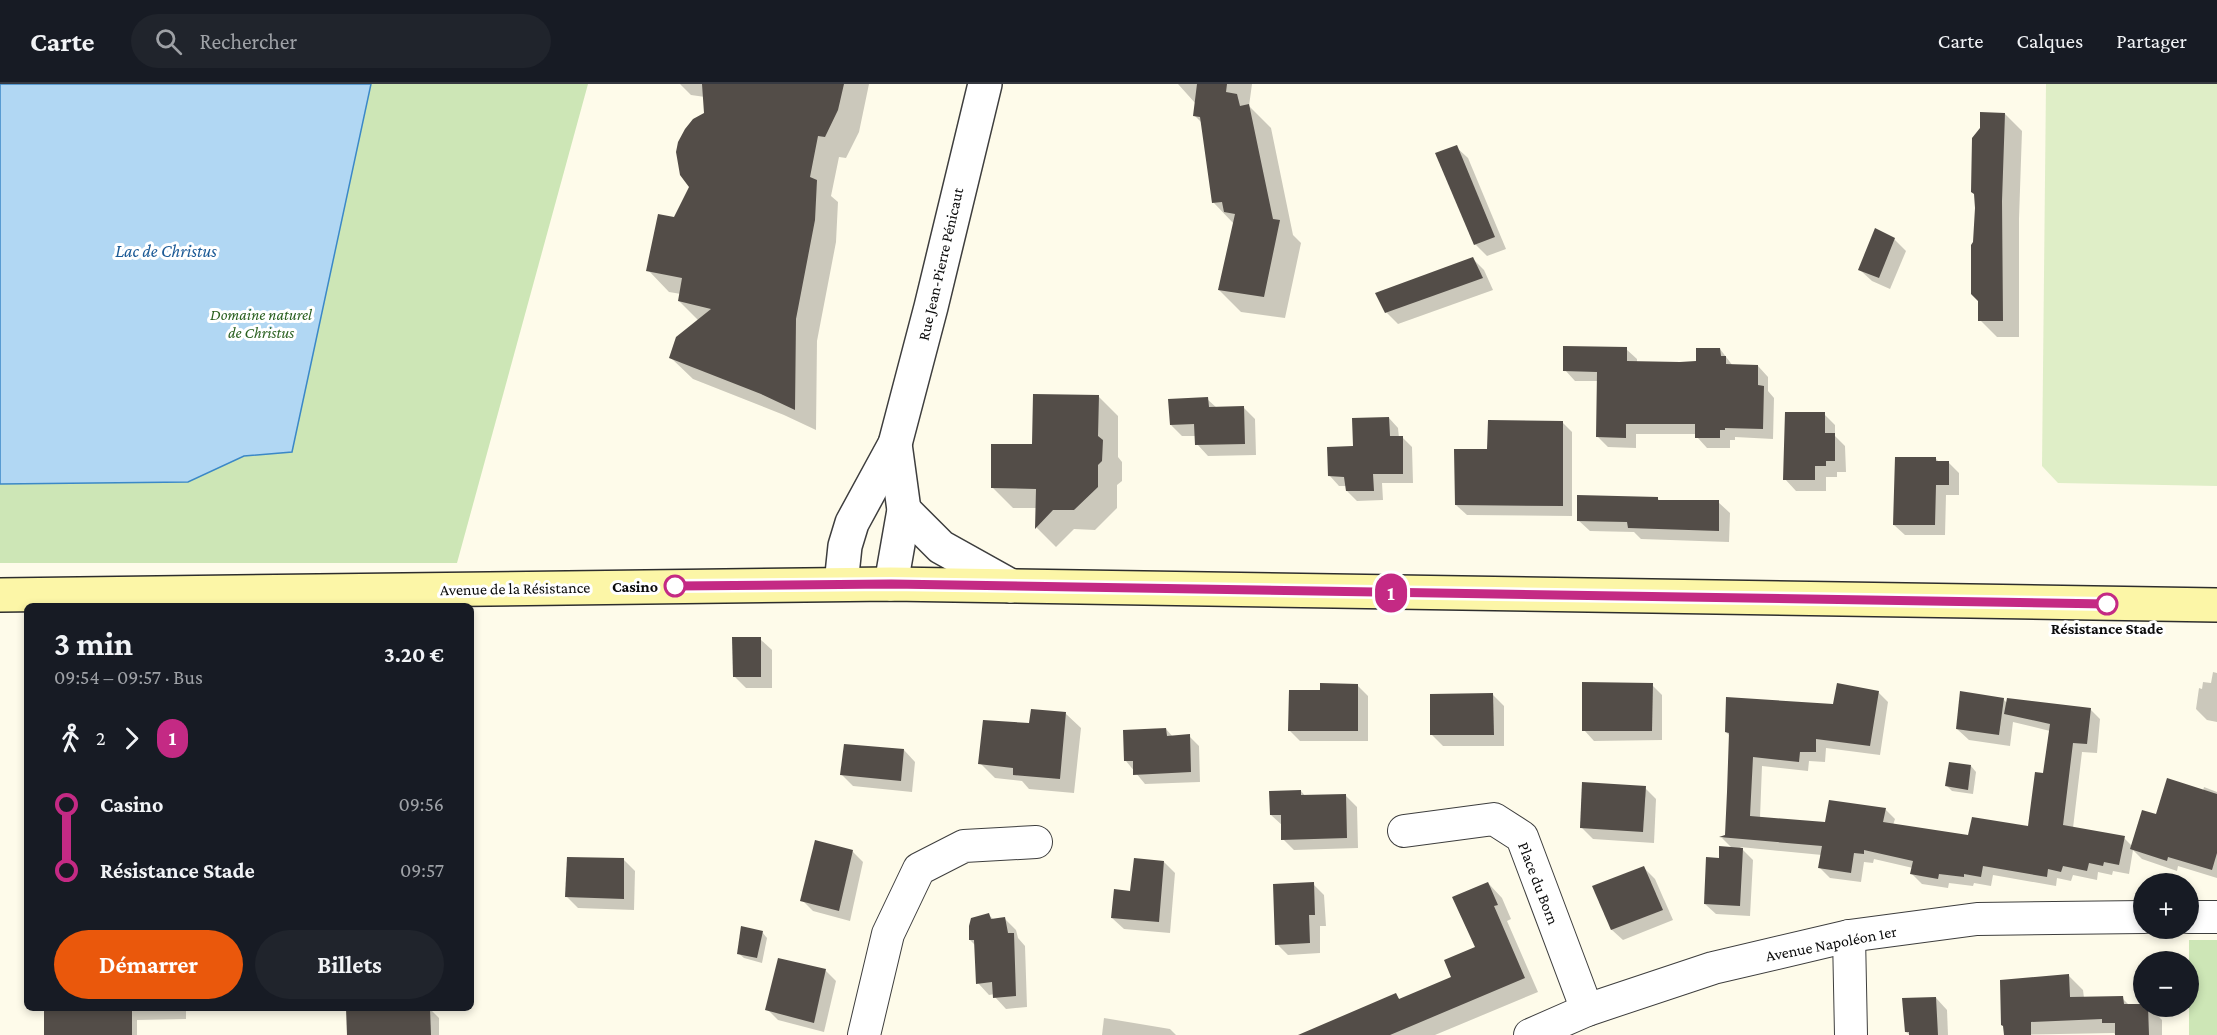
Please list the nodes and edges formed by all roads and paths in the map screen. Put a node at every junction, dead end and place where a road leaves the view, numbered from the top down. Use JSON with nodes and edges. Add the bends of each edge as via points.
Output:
{"nodes":[{"id":1,"x":985,"y":84,"type":"edge"},
{"id":2,"x":895,"y":444,"type":"junction"},
{"id":3,"x":904,"y":510,"type":"junction"},
{"id":4,"x":840,"y":584,"type":"junction"},
{"id":5,"x":891,"y":584,"type":"junction"},
{"id":6,"x":1011,"y":586,"type":"junction"},
{"id":7,"x":0,"y":595,"type":"edge"},
{"id":8,"x":2217,"y":605,"type":"edge"},
{"id":9,"x":1404,"y":831,"type":"dead end"},
{"id":10,"x":1036,"y":842,"type":"dead end"},
{"id":11,"x":2133,"y":917,"type":"edge"},
{"id":12,"x":2199,"y":917,"type":"edge"},
{"id":13,"x":2217,"y":917,"type":"edge"},
{"id":14,"x":1849,"y":936,"type":"junction"},
{"id":15,"x":1587,"y":1010,"type":"junction"},
{"id":16,"x":864,"y":1035,"type":"edge"},
{"id":17,"x":1530,"y":1035,"type":"edge"},
{"id":18,"x":1851,"y":1035,"type":"edge"}],
"edges":[{"from":1,"to":2,"type":"street","name":"Rue Jean-Pierre Pénicaut"},
{"from":2,"to":3,"type":"street","name":"Rue Jean-Pierre Pénicaut"},
{"from":2,"to":4,"type":"street","name":"Rue Jean-Pierre Pénicaut","via":[[852,523]]},
{"from":3,"to":5,"type":"street","name":"Rue Jean-Pierre Pénicaut"},
{"from":3,"to":6,"type":"street","via":[[941,547]]},
{"from":4,"to":5,"type":"main road","name":"Avenue de la Résistance"},
{"from":4,"to":7,"type":"main road","name":"Avenue de la Résistance"},
{"from":5,"to":6,"type":"main road","name":"Avenue de la Résistance"},
{"from":6,"to":8,"type":"main road","name":"Avenue de la Résistance"},
{"from":9,"to":15,"type":"street","name":"Place du Born","via":[[1494,819],[1522,837]]},
{"from":10,"to":16,"type":"street","via":[[964,846],[919,869],[888,934]]},
{"from":11,"to":14,"type":"street","name":"Avenue Napoléon 1er","via":[[1977,919]]},
{"from":12,"to":13,"type":"street"},
{"from":14,"to":15,"type":"street","name":"Avenue Napoléon 1er","via":[[1713,968]]},
{"from":14,"to":18,"type":"street"},
{"from":15,"to":17,"type":"street","name":"Avenue Napoléon 1er"}]}
